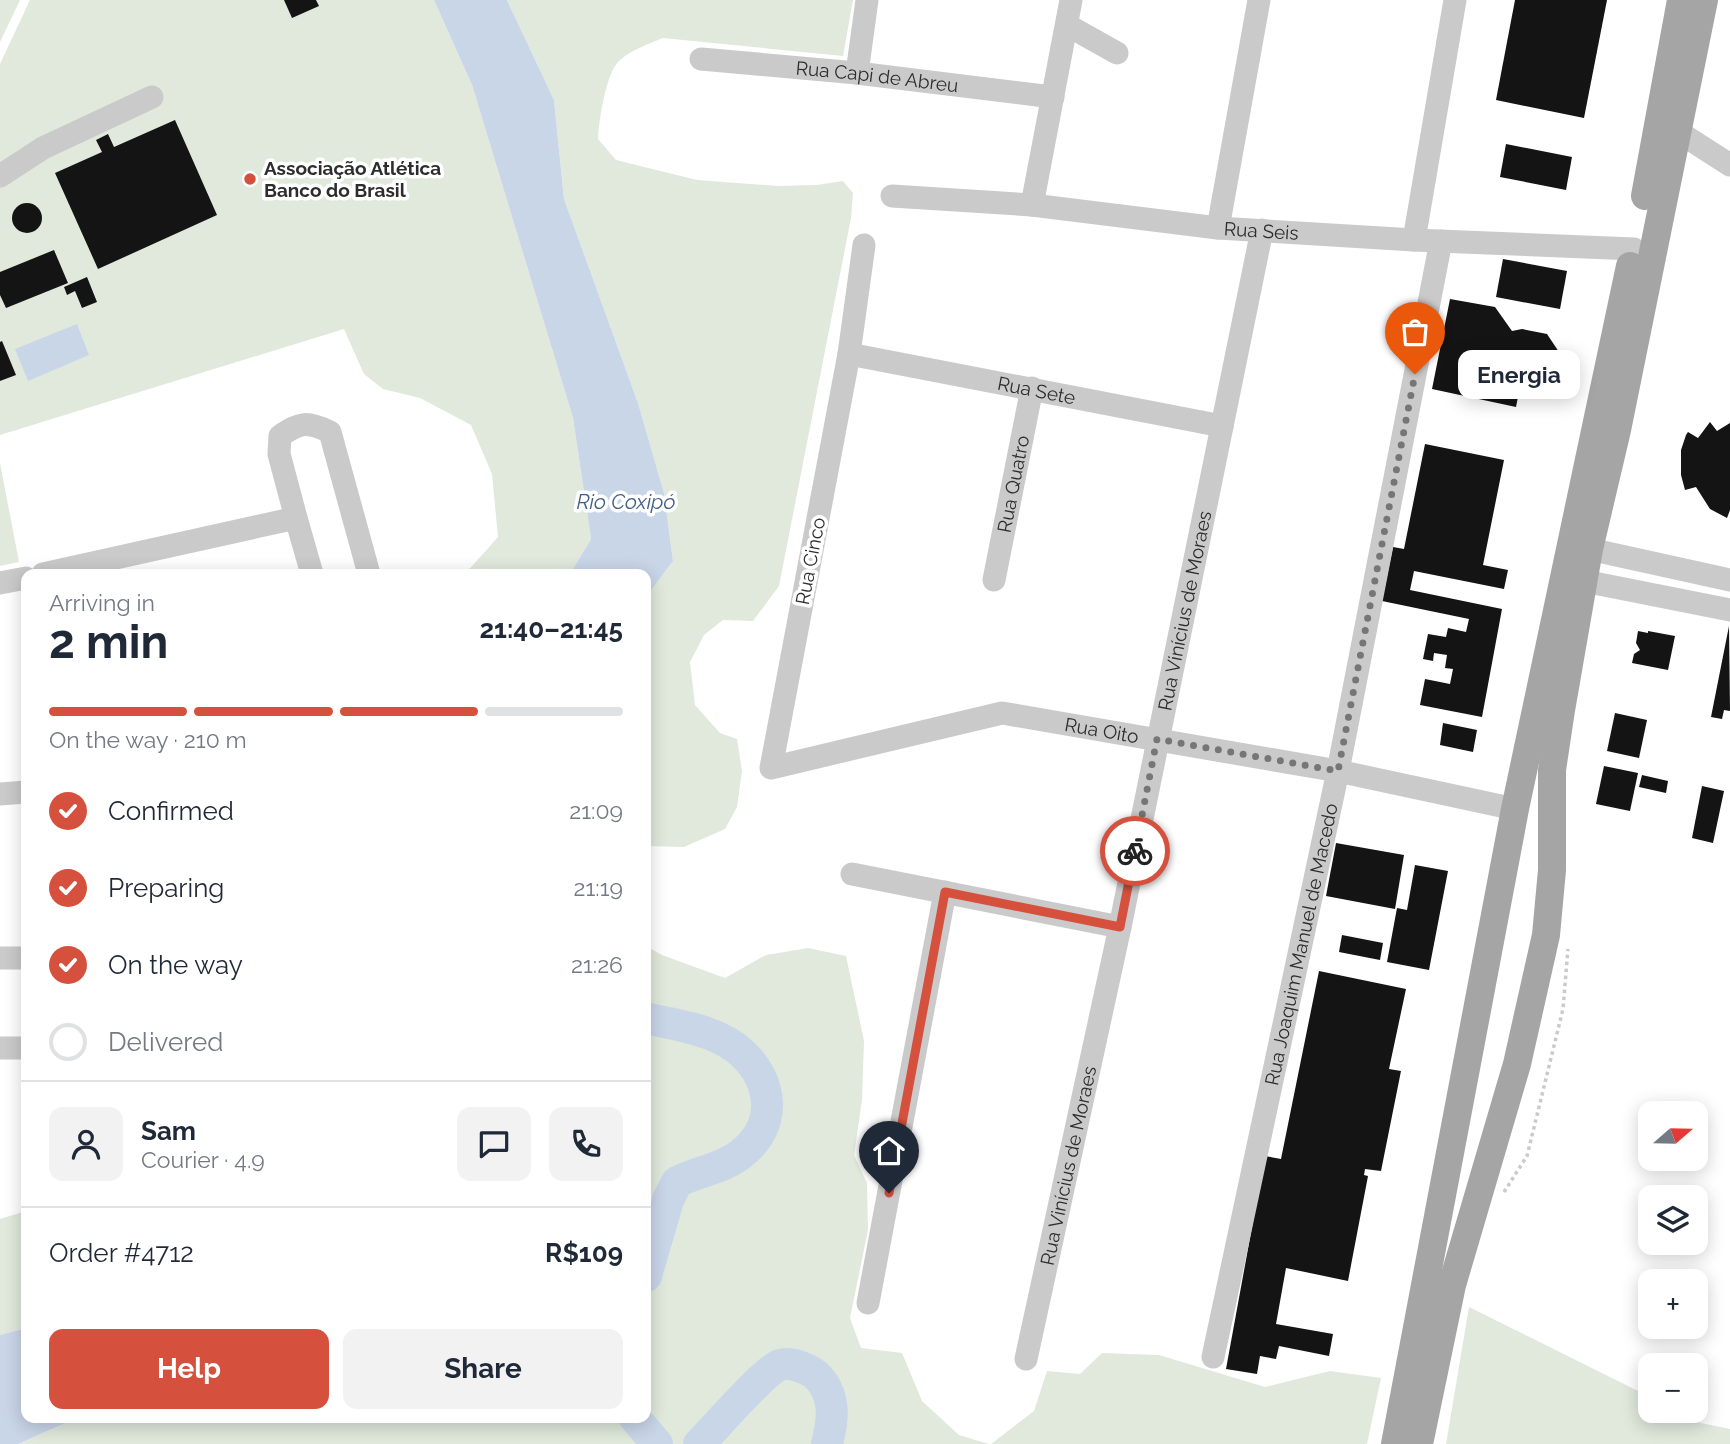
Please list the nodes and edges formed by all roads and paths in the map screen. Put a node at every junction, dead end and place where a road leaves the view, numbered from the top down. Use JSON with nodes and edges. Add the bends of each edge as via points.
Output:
{"nodes":[{"id":1,"x":867,"y":0,"type":"edge"},
{"id":2,"x":1071,"y":0,"type":"edge"},
{"id":3,"x":1259,"y":0,"type":"edge"},
{"id":4,"x":1455,"y":0,"type":"edge"},
{"id":5,"x":1681,"y":0,"type":"edge"},
{"id":6,"x":1704,"y":0,"type":"edge"},
{"id":7,"x":1067,"y":24,"type":"junction"},
{"id":8,"x":1117,"y":53,"type":"dead end"},
{"id":9,"x":701,"y":59,"type":"dead end"},
{"id":10,"x":857,"y":73,"type":"junction"},
{"id":11,"x":152,"y":97,"type":"dead end"},
{"id":12,"x":1053,"y":97,"type":"junction"},
{"id":13,"x":1677,"y":131,"type":"junction"},
{"id":14,"x":1730,"y":165,"type":"edge"},
{"id":15,"x":0,"y":176,"type":"edge"},
{"id":16,"x":892,"y":196,"type":"dead end"},
{"id":17,"x":1032,"y":205,"type":"junction"},
{"id":18,"x":1218,"y":228,"type":"junction"},
{"id":19,"x":1262,"y":230,"type":"junction"},
{"id":20,"x":1414,"y":240,"type":"junction"},
{"id":21,"x":1441,"y":242,"type":"junction"},
{"id":22,"x":864,"y":245,"type":"dead end"},
{"id":23,"x":1634,"y":249,"type":"junction"},
{"id":24,"x":1628,"y":319,"type":"junction"},
{"id":25,"x":849,"y":354,"type":"junction"},
{"id":26,"x":1032,"y":388,"type":"junction"},
{"id":27,"x":1222,"y":426,"type":"junction"},
{"id":28,"x":296,"y":518,"type":"junction"},
{"id":29,"x":1589,"y":549,"type":"junction"},
{"id":30,"x":66,"y":569,"type":"edge"},
{"id":31,"x":311,"y":569,"type":"edge"},
{"id":32,"x":368,"y":569,"type":"edge"},
{"id":33,"x":21,"y":579,"type":"edge"},
{"id":34,"x":994,"y":580,"type":"dead end"},
{"id":35,"x":1730,"y":580,"type":"edge"},
{"id":36,"x":1584,"y":581,"type":"junction"},
{"id":37,"x":0,"y":583,"type":"edge"},
{"id":38,"x":1730,"y":610,"type":"edge"},
{"id":39,"x":1157,"y":739,"type":"junction"},
{"id":40,"x":771,"y":768,"type":"joint"},
{"id":41,"x":1338,"y":771,"type":"junction"},
{"id":42,"x":21,"y":792,"type":"edge"},
{"id":43,"x":0,"y":794,"type":"edge"},
{"id":44,"x":1516,"y":809,"type":"junction"},
{"id":45,"x":852,"y":874,"type":"dead end"},
{"id":46,"x":945,"y":892,"type":"junction"},
{"id":47,"x":1120,"y":927,"type":"junction"},
{"id":48,"x":1568,"y":944,"type":"dead end"},
{"id":49,"x":0,"y":958,"type":"edge"},
{"id":50,"x":21,"y":958,"type":"edge"},
{"id":51,"x":0,"y":1048,"type":"edge"},
{"id":52,"x":21,"y":1048,"type":"edge"},
{"id":53,"x":1501,"y":1198,"type":"dead end"},
{"id":54,"x":868,"y":1303,"type":"dead end"},
{"id":55,"x":1213,"y":1357,"type":"dead end"},
{"id":56,"x":1026,"y":1359,"type":"dead end"},
{"id":57,"x":1421,"y":1375,"type":"junction"},
{"id":58,"x":1395,"y":1444,"type":"edge"},
{"id":59,"x":1419,"y":1444,"type":"edge"}],
"edges":[{"from":1,"to":10,"type":"street"},
{"from":2,"to":7,"type":"street"},
{"from":3,"to":18,"type":"street"},
{"from":4,"to":20,"type":"street"},
{"from":5,"to":23,"type":"main road"},
{"from":6,"to":13,"type":"main road"},
{"from":7,"to":8,"type":"street"},
{"from":7,"to":12,"type":"street"},
{"from":9,"to":10,"type":"street","name":"Rua Capi de Abreu"},
{"from":10,"to":12,"type":"street","name":"Rua Capi de Abreu"},
{"from":11,"to":15,"type":"street","via":[[44,148]]},
{"from":12,"to":17,"type":"street"},
{"from":13,"to":14,"type":"street"},
{"from":13,"to":24,"type":"main road"},
{"from":16,"to":17,"type":"street","name":"Rua Seis"},
{"from":17,"to":18,"type":"street","name":"Rua Seis"},
{"from":18,"to":19,"type":"street","name":"Rua Seis"},
{"from":19,"to":20,"type":"street","name":"Rua Seis"},
{"from":19,"to":27,"type":"street","name":"Rua Vinícius de Moraes"},
{"from":20,"to":21,"type":"street","name":"Rua Seis"},
{"from":21,"to":23,"type":"street","name":"Rua Seis"},
{"from":21,"to":41,"type":"street","name":"Rua Joaquim Manuel de Macedo"},
{"from":22,"to":25,"type":"street","name":"Rua Cinco"},
{"from":23,"to":24,"type":"main road"},
{"from":24,"to":29,"type":"main road","via":[[1617,429]]},
{"from":24,"to":44,"type":"main road"},
{"from":25,"to":26,"type":"street","name":"Rua Sete"},
{"from":25,"to":40,"type":"street","name":"Rua Cinco"},
{"from":26,"to":27,"type":"street","name":"Rua Sete"},
{"from":26,"to":34,"type":"street","name":"Rua Quatro"},
{"from":27,"to":39,"type":"street","name":"Rua Vinícius de Moraes"},
{"from":28,"to":30,"type":"street"},
{"from":28,"to":31,"type":"street"},
{"from":28,"to":32,"type":"street","via":[[279,454],[280,436],[296,426],[313,424],[330,432]]},
{"from":29,"to":35,"type":"street"},
{"from":29,"to":36,"type":"main road"},
{"from":33,"to":37,"type":"street"},
{"from":36,"to":38,"type":"street"},
{"from":36,"to":57,"type":"main road","via":[[1552,770],[1552,870],[1546,935],[1517,1064]]},
{"from":39,"to":40,"type":"street","name":"Rua Oito","via":[[1002,713]]},
{"from":39,"to":41,"type":"street","name":"Rua Oito"},
{"from":39,"to":47,"type":"street","name":"Rua Vinícius de Moraes"},
{"from":41,"to":44,"type":"street","name":"Rua Oito"},
{"from":41,"to":55,"type":"street","name":"Rua Joaquim Manuel de Macedo"},
{"from":42,"to":43,"type":"street"},
{"from":44,"to":57,"type":"main road"},
{"from":45,"to":46,"type":"street"},
{"from":46,"to":47,"type":"street"},
{"from":46,"to":54,"type":"street"},
{"from":47,"to":56,"type":"street","name":"Rua Vinícius de Moraes"},
{"from":48,"to":53,"type":"path","via":[[1563,1009],[1527,1156]]},
{"from":49,"to":50,"type":"street"},
{"from":51,"to":52,"type":"street"},
{"from":57,"to":58,"type":"main road"},
{"from":57,"to":59,"type":"main road"}]}
